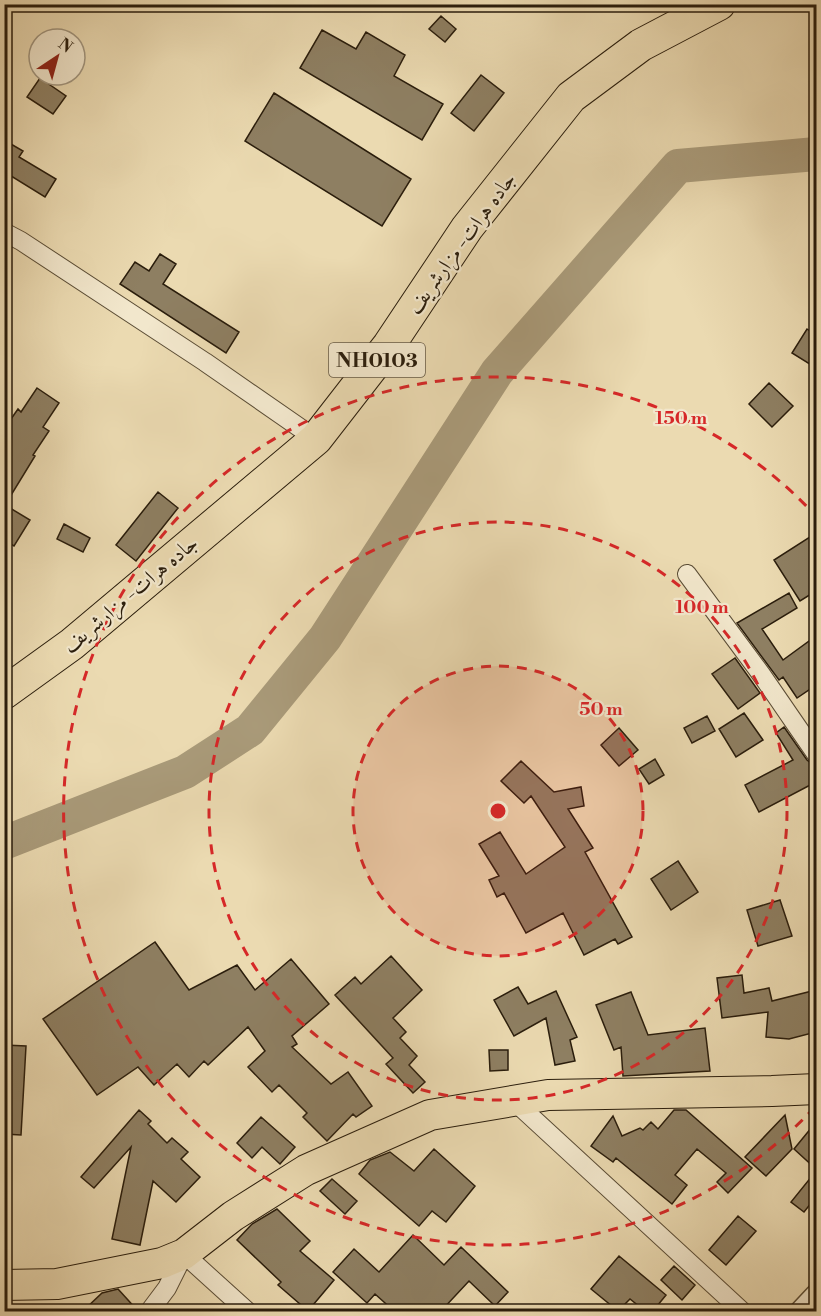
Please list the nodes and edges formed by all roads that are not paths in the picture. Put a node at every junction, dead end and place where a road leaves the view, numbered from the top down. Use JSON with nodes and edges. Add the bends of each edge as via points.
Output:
{"nodes":[{"id":1,"x":719,"y":4,"type":"edge"},
{"id":2,"x":4,"y":232,"type":"edge"},
{"id":3,"x":316,"y":439,"type":"junction"},
{"id":4,"x":687,"y":574,"type":"dead end"},
{"id":5,"x":4,"y":693,"type":"edge"},
{"id":6,"x":816,"y":754,"type":"edge"},
{"id":7,"x":816,"y":1089,"type":"edge"},
{"id":8,"x":513,"y":1100,"type":"junction"},
{"id":9,"x":184,"y":1254,"type":"junction"},
{"id":10,"x":4,"y":1285,"type":"edge"},
{"id":11,"x":816,"y":1296,"type":"edge"},
{"id":12,"x":149,"y":1311,"type":"edge"},
{"id":13,"x":248,"y":1311,"type":"edge"},
{"id":14,"x":743,"y":1311,"type":"edge"},
{"id":15,"x":801,"y":1311,"type":"edge"}],
"edges":[{"from":1,"to":3,"type":"highway","name":"جاده هرات- مزارشریف","number":"NH0103","via":[[641,45],[571,97],[467,228],[389,345]]},
{"from":2,"to":3,"type":"street"},
{"from":3,"to":5,"type":"highway","name":"جاده هرات- مزارشریف","number":"NH0103","via":[[72,644]]},
{"from":4,"to":6,"type":"street"},
{"from":7,"to":8,"type":"main road","via":[[548,1095]]},
{"from":8,"to":9,"type":"main road","via":[[430,1115],[306,1170],[233,1216]]},
{"from":8,"to":14,"type":"street"},
{"from":9,"to":10,"type":"main road","via":[[162,1263],[57,1284]]},
{"from":9,"to":12,"type":"street","via":[[167,1288]]},
{"from":9,"to":13,"type":"street"},
{"from":11,"to":15,"type":"street"}]}
